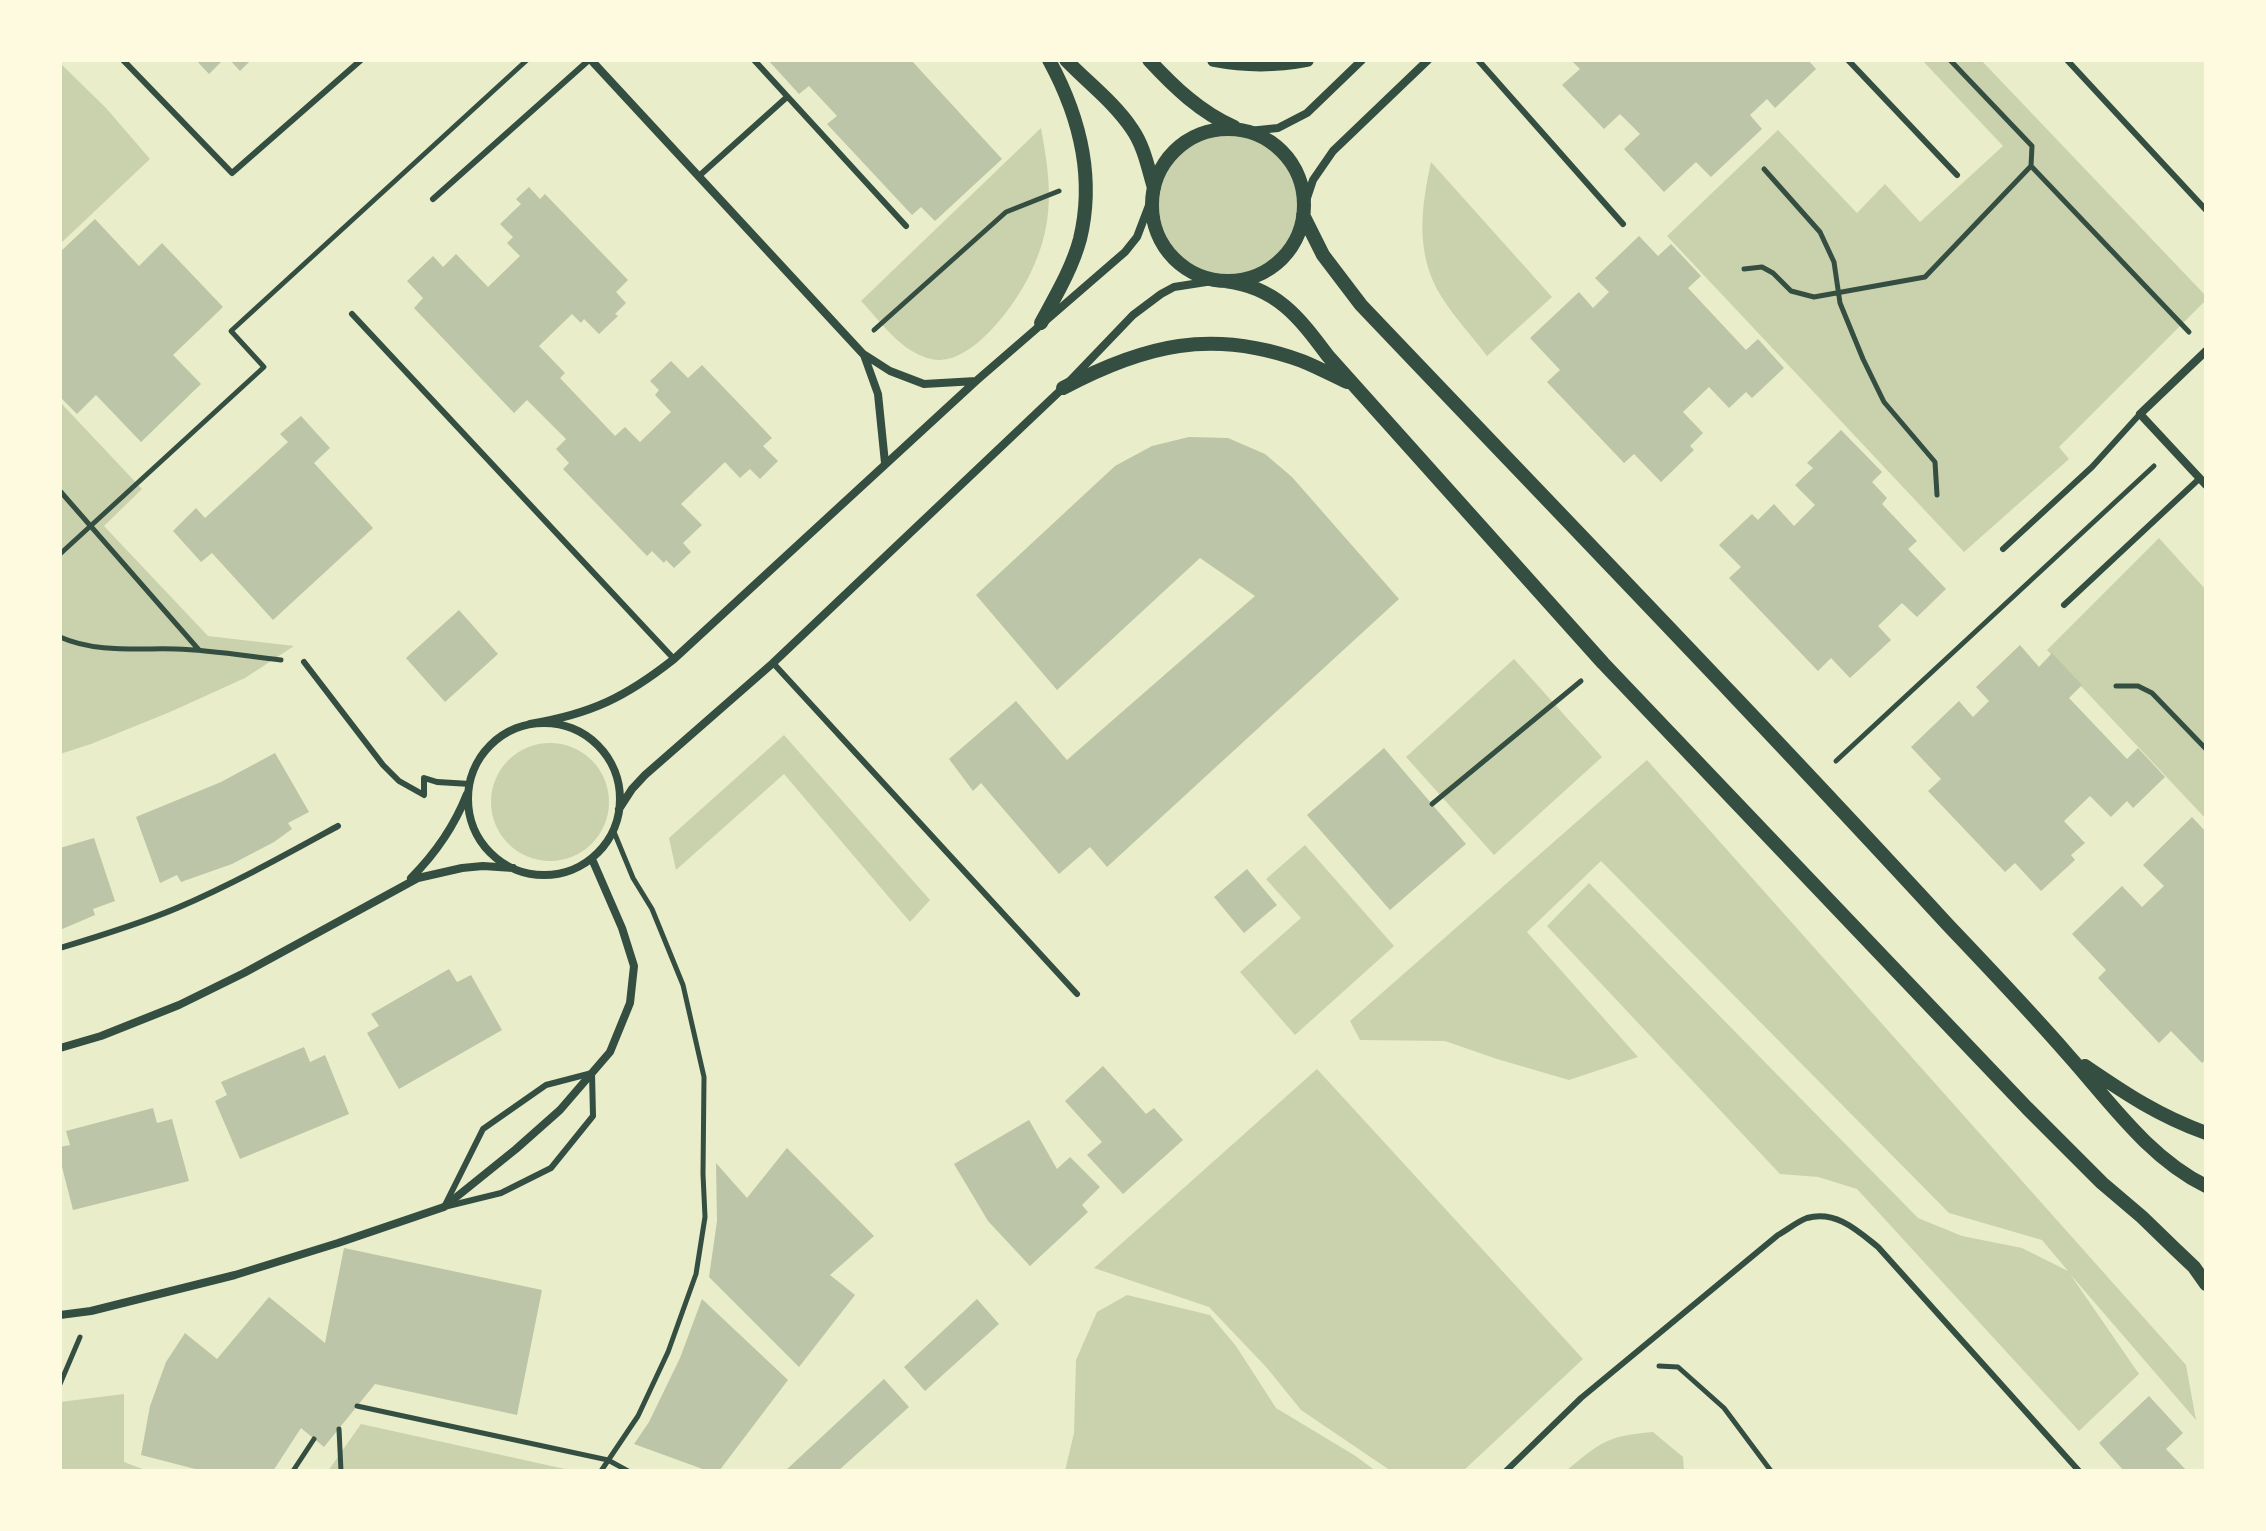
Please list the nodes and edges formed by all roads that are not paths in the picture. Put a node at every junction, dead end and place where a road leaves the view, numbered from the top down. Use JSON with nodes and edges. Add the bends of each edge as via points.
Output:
{"nodes":[{"id":1,"x":123,"y":60,"type":"edge"},
{"id":2,"x":361,"y":60,"type":"edge"},
{"id":3,"x":590,"y":60,"type":"edge"},
{"id":4,"x":754,"y":60,"type":"edge"},
{"id":5,"x":1049,"y":60,"type":"edge"},
{"id":6,"x":1066,"y":60,"type":"edge"},
{"id":7,"x":1149,"y":60,"type":"edge"},
{"id":8,"x":1214,"y":60,"type":"edge"},
{"id":9,"x":1307,"y":60,"type":"edge"},
{"id":10,"x":1362,"y":60,"type":"edge"},
{"id":11,"x":1428,"y":60,"type":"edge"},
{"id":12,"x":1478,"y":60,"type":"edge"},
{"id":13,"x":1848,"y":60,"type":"edge"},
{"id":14,"x":2067,"y":60,"type":"edge"},
{"id":15,"x":787,"y":97,"type":"junction"},
{"id":16,"x":1243,"y":130,"type":"junction"},
{"id":17,"x":1957,"y":175,"type":"dead end"},
{"id":18,"x":699,"y":176,"type":"junction"},
{"id":19,"x":1154,"y":192,"type":"junction"},
{"id":20,"x":433,"y":199,"type":"dead end"},
{"id":21,"x":2206,"y":210,"type":"edge"},
{"id":22,"x":1303,"y":211,"type":"junction"},
{"id":23,"x":1623,"y":224,"type":"dead end"},
{"id":24,"x":906,"y":226,"type":"dead end"},
{"id":25,"x":1222,"y":280,"type":"junction"},
{"id":26,"x":352,"y":314,"type":"dead end"},
{"id":27,"x":1041,"y":323,"type":"junction"},
{"id":28,"x":2206,"y":351,"type":"edge"},
{"id":29,"x":864,"y":355,"type":"junction"},
{"id":30,"x":976,"y":381,"type":"junction"},
{"id":31,"x":1354,"y":385,"type":"junction"},
{"id":32,"x":1063,"y":388,"type":"junction"},
{"id":33,"x":2140,"y":414,"type":"junction"},
{"id":34,"x":885,"y":463,"type":"junction"},
{"id":35,"x":2203,"y":482,"type":"edge"},
{"id":36,"x":2003,"y":549,"type":"dead end"},
{"id":37,"x":2064,"y":605,"type":"dead end"},
{"id":38,"x":674,"y":659,"type":"junction"},
{"id":39,"x":304,"y":662,"type":"road end"},
{"id":40,"x":773,"y":663,"type":"junction"},
{"id":41,"x":530,"y":724,"type":"junction"},
{"id":42,"x":470,"y":787,"type":"junction"},
{"id":43,"x":619,"y":809,"type":"junction"},
{"id":44,"x":338,"y":826,"type":"dead end"},
{"id":45,"x":592,"y":859,"type":"junction"},
{"id":46,"x":513,"y":868,"type":"junction"},
{"id":47,"x":405,"y":884,"type":"junction"},
{"id":48,"x":60,"y":948,"type":"edge"},
{"id":49,"x":1077,"y":994,"type":"dead end"},
{"id":50,"x":60,"y":1048,"type":"edge"},
{"id":51,"x":2069,"y":1055,"type":"junction"},
{"id":52,"x":592,"y":1073,"type":"junction"},
{"id":53,"x":2206,"y":1133,"type":"edge"},
{"id":54,"x":2206,"y":1186,"type":"edge"},
{"id":55,"x":444,"y":1207,"type":"junction"},
{"id":56,"x":2206,"y":1284,"type":"edge"},
{"id":57,"x":60,"y":1315,"type":"edge"},
{"id":58,"x":1506,"y":1471,"type":"edge"},
{"id":59,"x":2079,"y":1471,"type":"edge"}],
"edges":[{"from":1,"to":2,"type":"lane","via":[[232,173]]},
{"from":3,"to":18,"type":"street"},
{"from":3,"to":20,"type":"lane"},
{"from":4,"to":15,"type":"lane"},
{"from":5,"to":27,"type":"street","via":[[1075,117],[1086,180],[1079,240]]},
{"from":6,"to":19,"type":"street","via":[[1132,128]]},
{"from":7,"to":16,"type":"street","via":[[1193,102]]},
{"from":8,"to":9,"type":"street","via":[[1260,65]]},
{"from":10,"to":16,"type":"street","via":[[1307,113],[1278,128]]},
{"from":11,"to":22,"type":"street","via":[[1333,151],[1313,180]]},
{"from":12,"to":23,"type":"lane"},
{"from":13,"to":17,"type":"lane"},
{"from":14,"to":21,"type":"lane"},
{"from":15,"to":18,"type":"lane"},
{"from":15,"to":24,"type":"lane"},
{"from":16,"to":19,"type":"street","via":[[1204,132],[1184,143],[1168,158]]},
{"from":16,"to":22,"type":"street","via":[[1278,147],[1293,164]]},
{"from":18,"to":29,"type":"street"},
{"from":19,"to":25,"type":"street","via":[[1157,230],[1169,251],[1196,273]]},
{"from":19,"to":27,"type":"street","via":[[1137,237],[1125,252]]},
{"from":22,"to":25,"type":"street","via":[[1297,237],[1277,263],[1258,275]]},
{"from":22,"to":51,"type":"street","via":[[1323,255],[1361,305],[1815,780]]},
{"from":25,"to":31,"type":"street","via":[[1263,291],[1285,306]]},
{"from":25,"to":32,"type":"street","via":[[1161,294],[1133,315]]},
{"from":26,"to":38,"type":"lane"},
{"from":27,"to":30,"type":"street"},
{"from":28,"to":33,"type":"street"},
{"from":29,"to":30,"type":"street","via":[[924,384]]},
{"from":29,"to":34,"type":"street","via":[[878,394]]},
{"from":30,"to":34,"type":"street"},
{"from":31,"to":32,"type":"street","via":[[1273,352],[1190,344],[1119,361]]},
{"from":31,"to":56,"type":"street","via":[[1603,663],[2037,1119]]},
{"from":32,"to":40,"type":"street"},
{"from":33,"to":35,"type":"street"},
{"from":33,"to":36,"type":"lane","via":[[2092,467]]},
{"from":34,"to":38,"type":"street"},
{"from":35,"to":37,"type":"lane"},
{"from":38,"to":41,"type":"street","via":[[603,705]]},
{"from":39,"to":42,"type":"lane","via":[[399,781],[424,795],[424,778]]},
{"from":40,"to":43,"type":"street","via":[[645,775]]},
{"from":40,"to":49,"type":"lane"},
{"from":41,"to":42,"type":"street","via":[[488,748]]},
{"from":41,"to":43,"type":"street","via":[[565,726],[595,744],[611,763]]},
{"from":42,"to":46,"type":"street","via":[[470,813],[478,836]]},
{"from":42,"to":47,"type":"street","via":[[444,840]]},
{"from":43,"to":45,"type":"street","via":[[613,831]]},
{"from":44,"to":48,"type":"lane","via":[[175,909]]},
{"from":45,"to":46,"type":"street","via":[[558,875]]},
{"from":45,"to":52,"type":"street","via":[[634,966],[630,1003],[610,1052]]},
{"from":46,"to":47,"type":"street","via":[[462,868]]},
{"from":47,"to":50,"type":"street","via":[[179,1005]]},
{"from":51,"to":53,"type":"street","via":[[2138,1102]]},
{"from":51,"to":54,"type":"street","via":[[2139,1135]]},
{"from":52,"to":55,"type":"street","via":[[560,1110]]},
{"from":52,"to":55,"type":"lane","via":[[546,1085],[483,1129]]},
{"from":52,"to":55,"type":"lane","via":[[593,1116],[551,1168],[501,1193]]},
{"from":55,"to":57,"type":"street","via":[[235,1275]]},
{"from":58,"to":59,"type":"lane","via":[[1581,1398],[1778,1235],[1808,1218],[1834,1217],[1878,1247]]}]}
